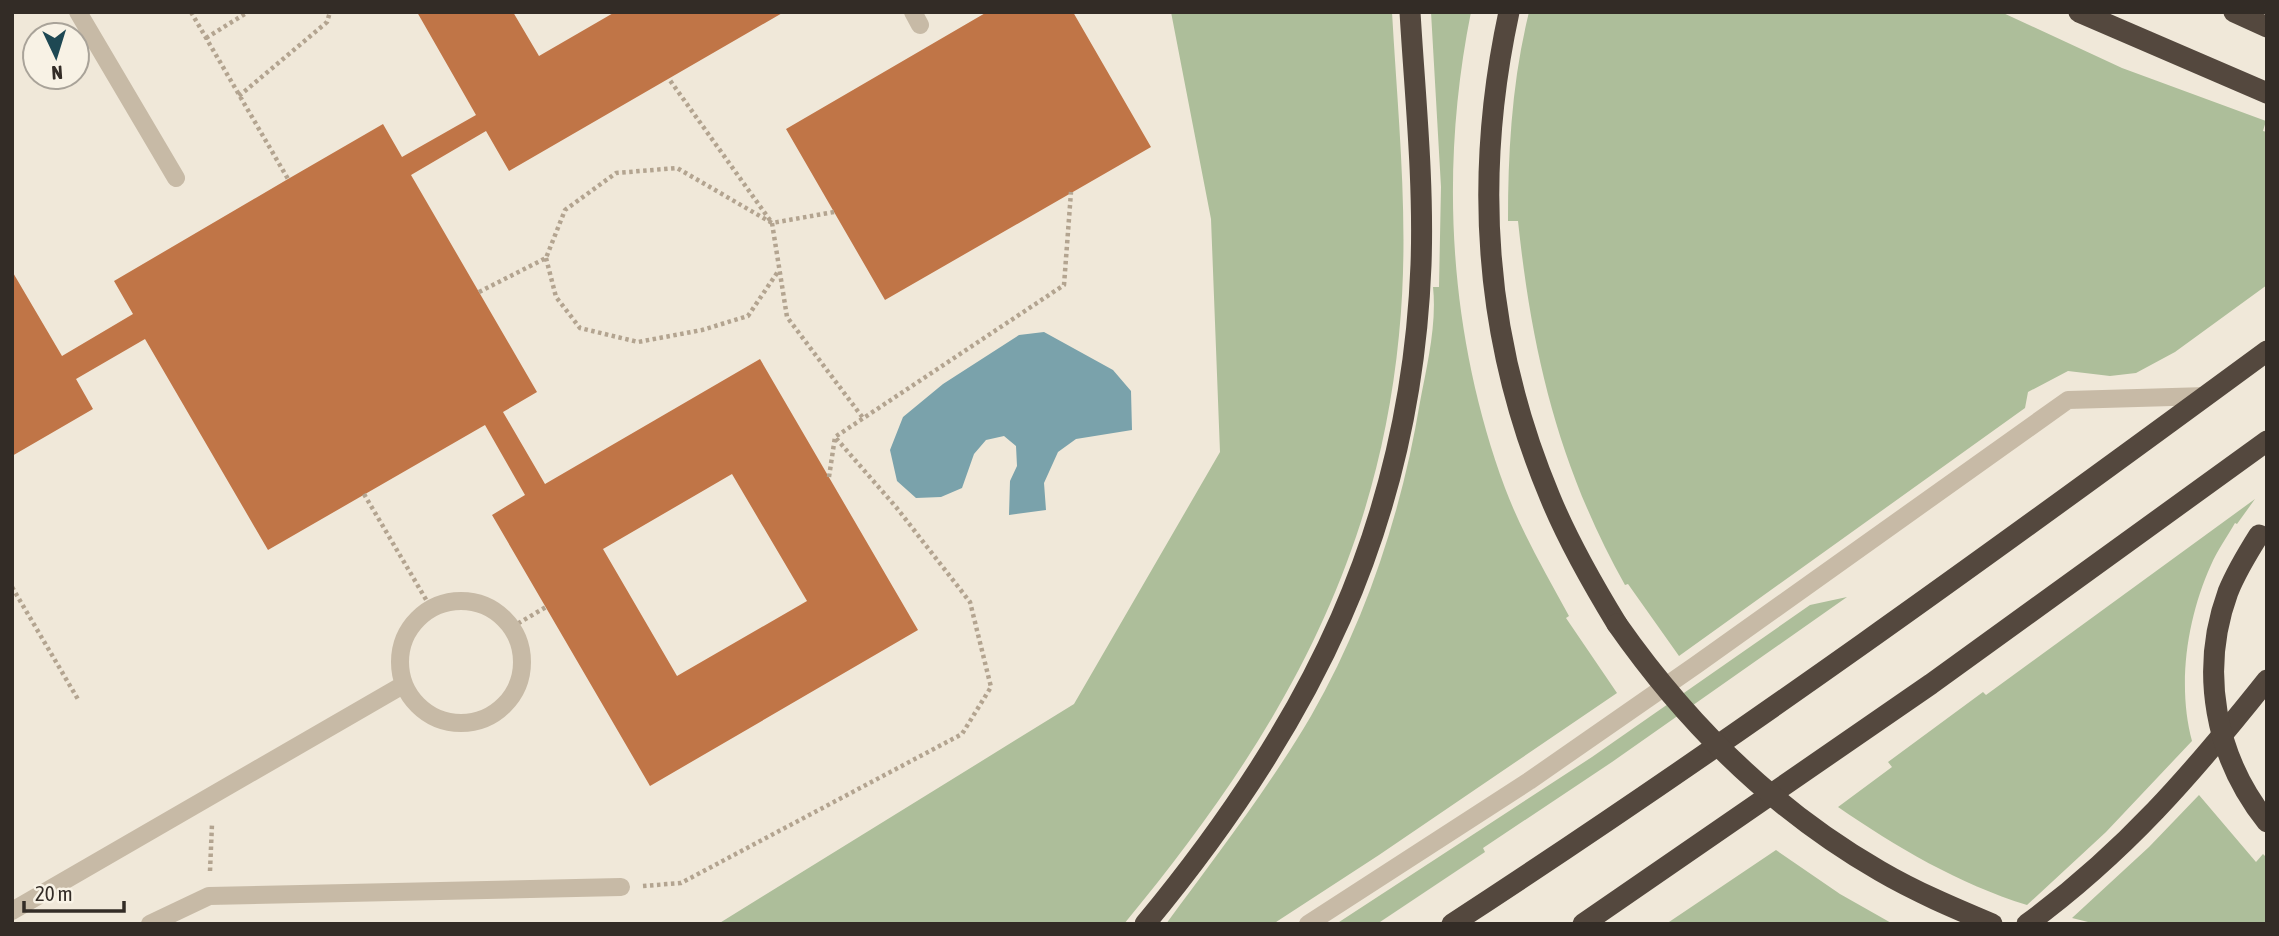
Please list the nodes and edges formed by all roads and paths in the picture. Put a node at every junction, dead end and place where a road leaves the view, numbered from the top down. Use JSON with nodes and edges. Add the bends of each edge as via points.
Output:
{"nodes":[{"id":1,"x":78,"y":12,"type":"edge"},
{"id":2,"x":191,"y":12,"type":"edge"},
{"id":3,"x":248,"y":12,"type":"edge"},
{"id":4,"x":330,"y":12,"type":"edge"},
{"id":5,"x":1410,"y":12,"type":"edge"},
{"id":6,"x":1509,"y":12,"type":"edge"},
{"id":7,"x":2079,"y":12,"type":"edge"},
{"id":8,"x":2234,"y":12,"type":"edge"},
{"id":9,"x":2267,"y":27,"type":"edge"},
{"id":10,"x":206,"y":38,"type":"junction"},
{"id":11,"x":669,"y":79,"type":"dead end"},
{"id":12,"x":2267,"y":93,"type":"edge"},
{"id":13,"x":239,"y":96,"type":"junction"},
{"id":14,"x":176,"y":178,"type":"dead end"},
{"id":15,"x":288,"y":179,"type":"dead end"},
{"id":16,"x":1071,"y":192,"type":"dead end"},
{"id":17,"x":834,"y":212,"type":"dead end"},
{"id":18,"x":772,"y":223,"type":"junction"},
{"id":19,"x":546,"y":258,"type":"junction"},
{"id":20,"x":779,"y":270,"type":"junction"},
{"id":21,"x":479,"y":292,"type":"dead end"},
{"id":22,"x":2267,"y":351,"type":"edge"},
{"id":23,"x":2207,"y":396,"type":"junction"},
{"id":24,"x":863,"y":418,"type":"junction"},
{"id":25,"x":835,"y":437,"type":"junction"},
{"id":26,"x":2267,"y":441,"type":"edge"},
{"id":27,"x":829,"y":477,"type":"dead end"},
{"id":28,"x":364,"y":494,"type":"dead end"},
{"id":29,"x":2263,"y":530,"type":"edge"},
{"id":30,"x":12,"y":587,"type":"edge"},
{"id":31,"x":546,"y":607,"type":"dead end"},
{"id":32,"x":431,"y":608,"type":"junction"},
{"id":33,"x":512,"y":627,"type":"junction"},
{"id":34,"x":2267,"y":680,"type":"edge"},
{"id":35,"x":403,"y":685,"type":"junction"},
{"id":36,"x":79,"y":702,"type":"dead end"},
{"id":37,"x":212,"y":822,"type":"dead end"},
{"id":38,"x":2267,"y":822,"type":"edge"},
{"id":39,"x":621,"y":887,"type":"joint"},
{"id":40,"x":209,"y":897,"type":"junction"},
{"id":41,"x":12,"y":911,"type":"edge"},
{"id":42,"x":150,"y":924,"type":"edge"},
{"id":43,"x":1145,"y":924,"type":"edge"},
{"id":44,"x":1308,"y":924,"type":"edge"},
{"id":45,"x":1451,"y":924,"type":"edge"},
{"id":46,"x":1583,"y":924,"type":"edge"},
{"id":47,"x":1992,"y":924,"type":"edge"},
{"id":48,"x":2027,"y":924,"type":"edge"}],
"edges":[{"from":1,"to":14,"type":"lane"},
{"from":2,"to":10,"type":"path"},
{"from":3,"to":10,"type":"path"},
{"from":4,"to":13,"type":"path","via":[[327,22]]},
{"from":5,"to":43,"type":"highway","via":[[1421,217],[1418,321],[1405,418],[1373,540],[1342,619],[1282,734],[1208,844]]},
{"from":6,"to":47,"type":"highway","bridge":true,"via":[[1493,100],[1488,185],[1495,297],[1521,416],[1573,547],[1639,656],[1697,726],[1748,775],[1797,817],[1881,872]]},
{"from":7,"to":12,"type":"highway"},
{"from":8,"to":9,"type":"highway"},
{"from":10,"to":13,"type":"path"},
{"from":11,"to":18,"type":"path"},
{"from":13,"to":15,"type":"path"},
{"from":16,"to":24,"type":"path","via":[[1064,285]]},
{"from":17,"to":18,"type":"path"},
{"from":18,"to":19,"type":"path","via":[[677,168],[616,173],[565,210]]},
{"from":18,"to":20,"type":"path"},
{"from":19,"to":20,"type":"path","via":[[556,298],[580,328],[638,342],[748,316]]},
{"from":19,"to":21,"type":"path"},
{"from":20,"to":24,"type":"path","via":[[787,317]]},
{"from":22,"to":23,"type":"highway"},
{"from":23,"to":44,"type":"lane","via":[[2068,400],[1529,781]]},
{"from":23,"to":45,"type":"highway","via":[[1766,710]]},
{"from":24,"to":25,"type":"path"},
{"from":25,"to":27,"type":"path"},
{"from":25,"to":39,"type":"path","via":[[970,602],[992,687],[962,734],[681,883]]},
{"from":26,"to":46,"type":"highway","via":[[1920,691]]},
{"from":28,"to":32,"type":"path"},
{"from":29,"to":38,"type":"highway","bridge":true,"via":[[2239,568],[2225,603],[2214,652],[2213,686],[2215,713],[2233,770]]},
{"from":30,"to":36,"type":"path"},
{"from":31,"to":33,"type":"path"},
{"from":32,"to":33,"type":"lane","via":[[450,601],[473,602],[495,610]]},
{"from":32,"to":35,"type":"lane","via":[[411,626],[401,648]]},
{"from":33,"to":35,"type":"lane","via":[[522,668],[516,689],[503,707],[485,719],[464,723],[442,720],[422,710]]},
{"from":34,"to":48,"type":"highway","via":[[2149,819]]},
{"from":35,"to":41,"type":"lane"},
{"from":37,"to":40,"type":"path"},
{"from":39,"to":40,"type":"lane"},
{"from":40,"to":42,"type":"lane"}]}
